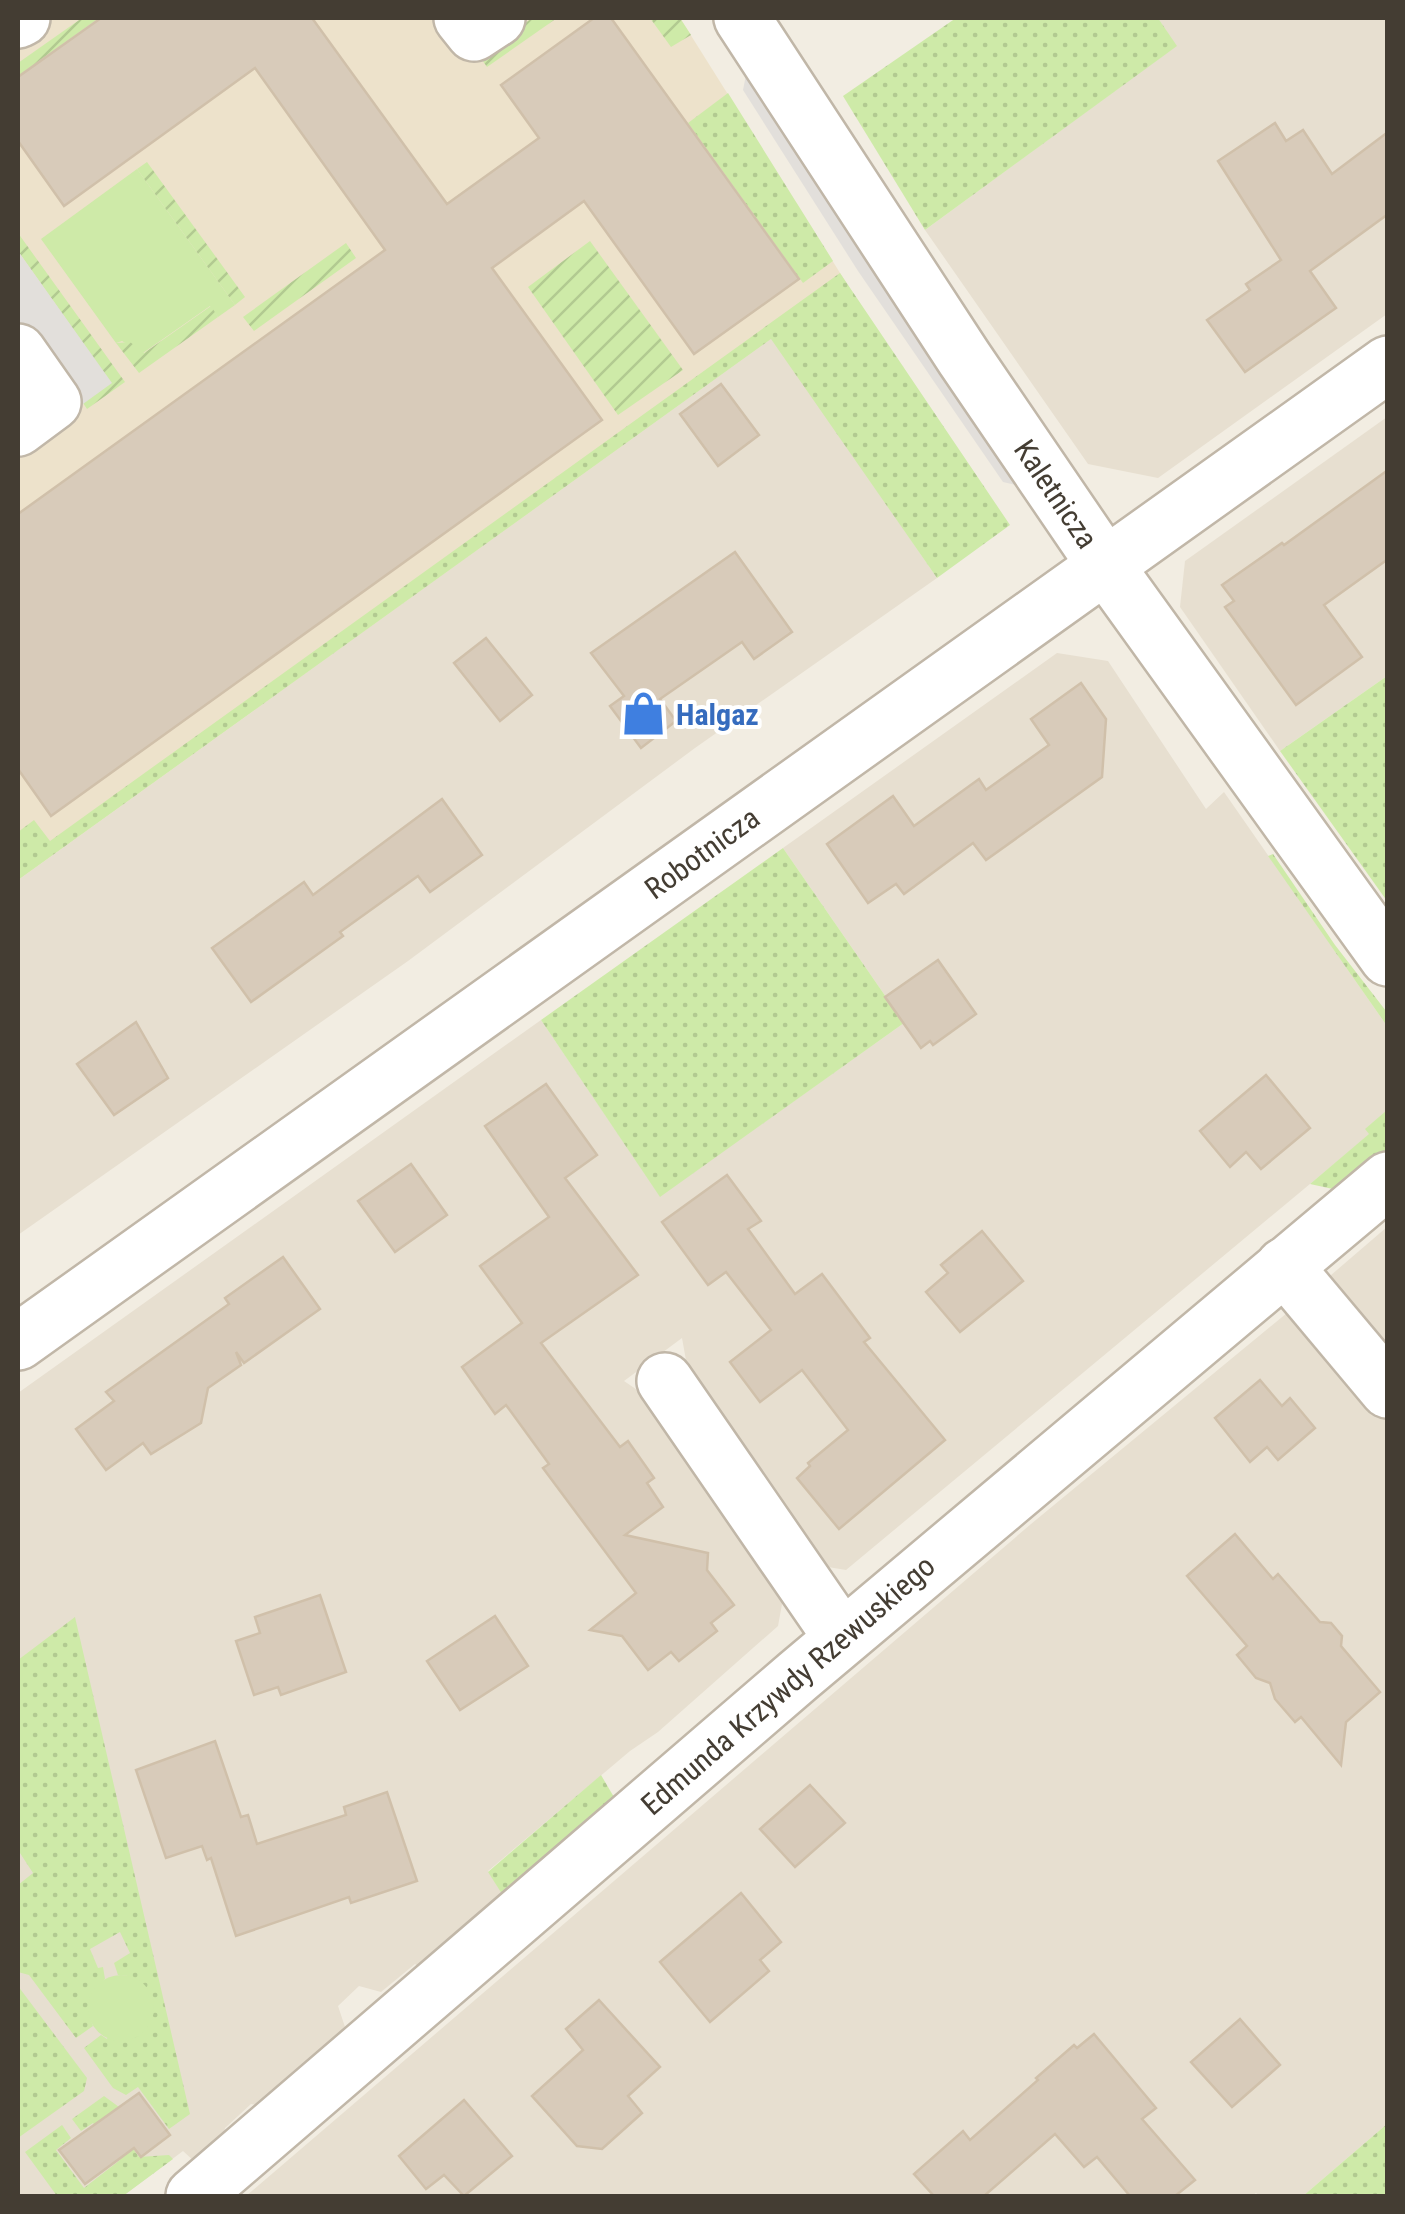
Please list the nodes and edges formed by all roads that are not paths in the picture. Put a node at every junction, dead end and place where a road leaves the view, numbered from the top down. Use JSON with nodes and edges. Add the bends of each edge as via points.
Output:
{"nodes":[{"id":1,"x":462,"y":18,"type":"edge"},
{"id":2,"x":497,"y":18,"type":"edge"},
{"id":3,"x":742,"y":18,"type":"edge"},
{"id":4,"x":18,"y":352,"type":"edge"},
{"id":5,"x":1388,"y":364,"type":"edge"},
{"id":6,"x":18,"y":428,"type":"edge"},
{"id":7,"x":1105,"y":565,"type":"junction"},
{"id":8,"x":1388,"y":958,"type":"edge"},
{"id":9,"x":1388,"y":1180,"type":"edge"},
{"id":10,"x":1284,"y":1266,"type":"junction"},
{"id":11,"x":18,"y":1342,"type":"edge"},
{"id":12,"x":665,"y":1381,"type":"dead end"},
{"id":13,"x":1388,"y":1390,"type":"edge"},
{"id":14,"x":842,"y":1638,"type":"junction"},
{"id":15,"x":194,"y":2196,"type":"edge"}],
"edges":[{"from":1,"to":2,"type":"street","via":[[474,34]]},
{"from":3,"to":7,"type":"street","name":"Kaletnicza"},
{"from":4,"to":6,"type":"street","via":[[53,402]]},
{"from":5,"to":7,"type":"street","name":"Robotnicza"},
{"from":7,"to":8,"type":"street","name":"Kaletnicza"},
{"from":7,"to":11,"type":"street","name":"Robotnicza"},
{"from":9,"to":10,"type":"street","name":"Edmunda Krzywdy Rzewuskiego"},
{"from":10,"to":13,"type":"street"},
{"from":10,"to":14,"type":"street","name":"Edmunda Krzywdy Rzewuskiego"},
{"from":12,"to":14,"type":"street"},
{"from":14,"to":15,"type":"street","name":"Edmunda Krzywdy Rzewuskiego"}]}
